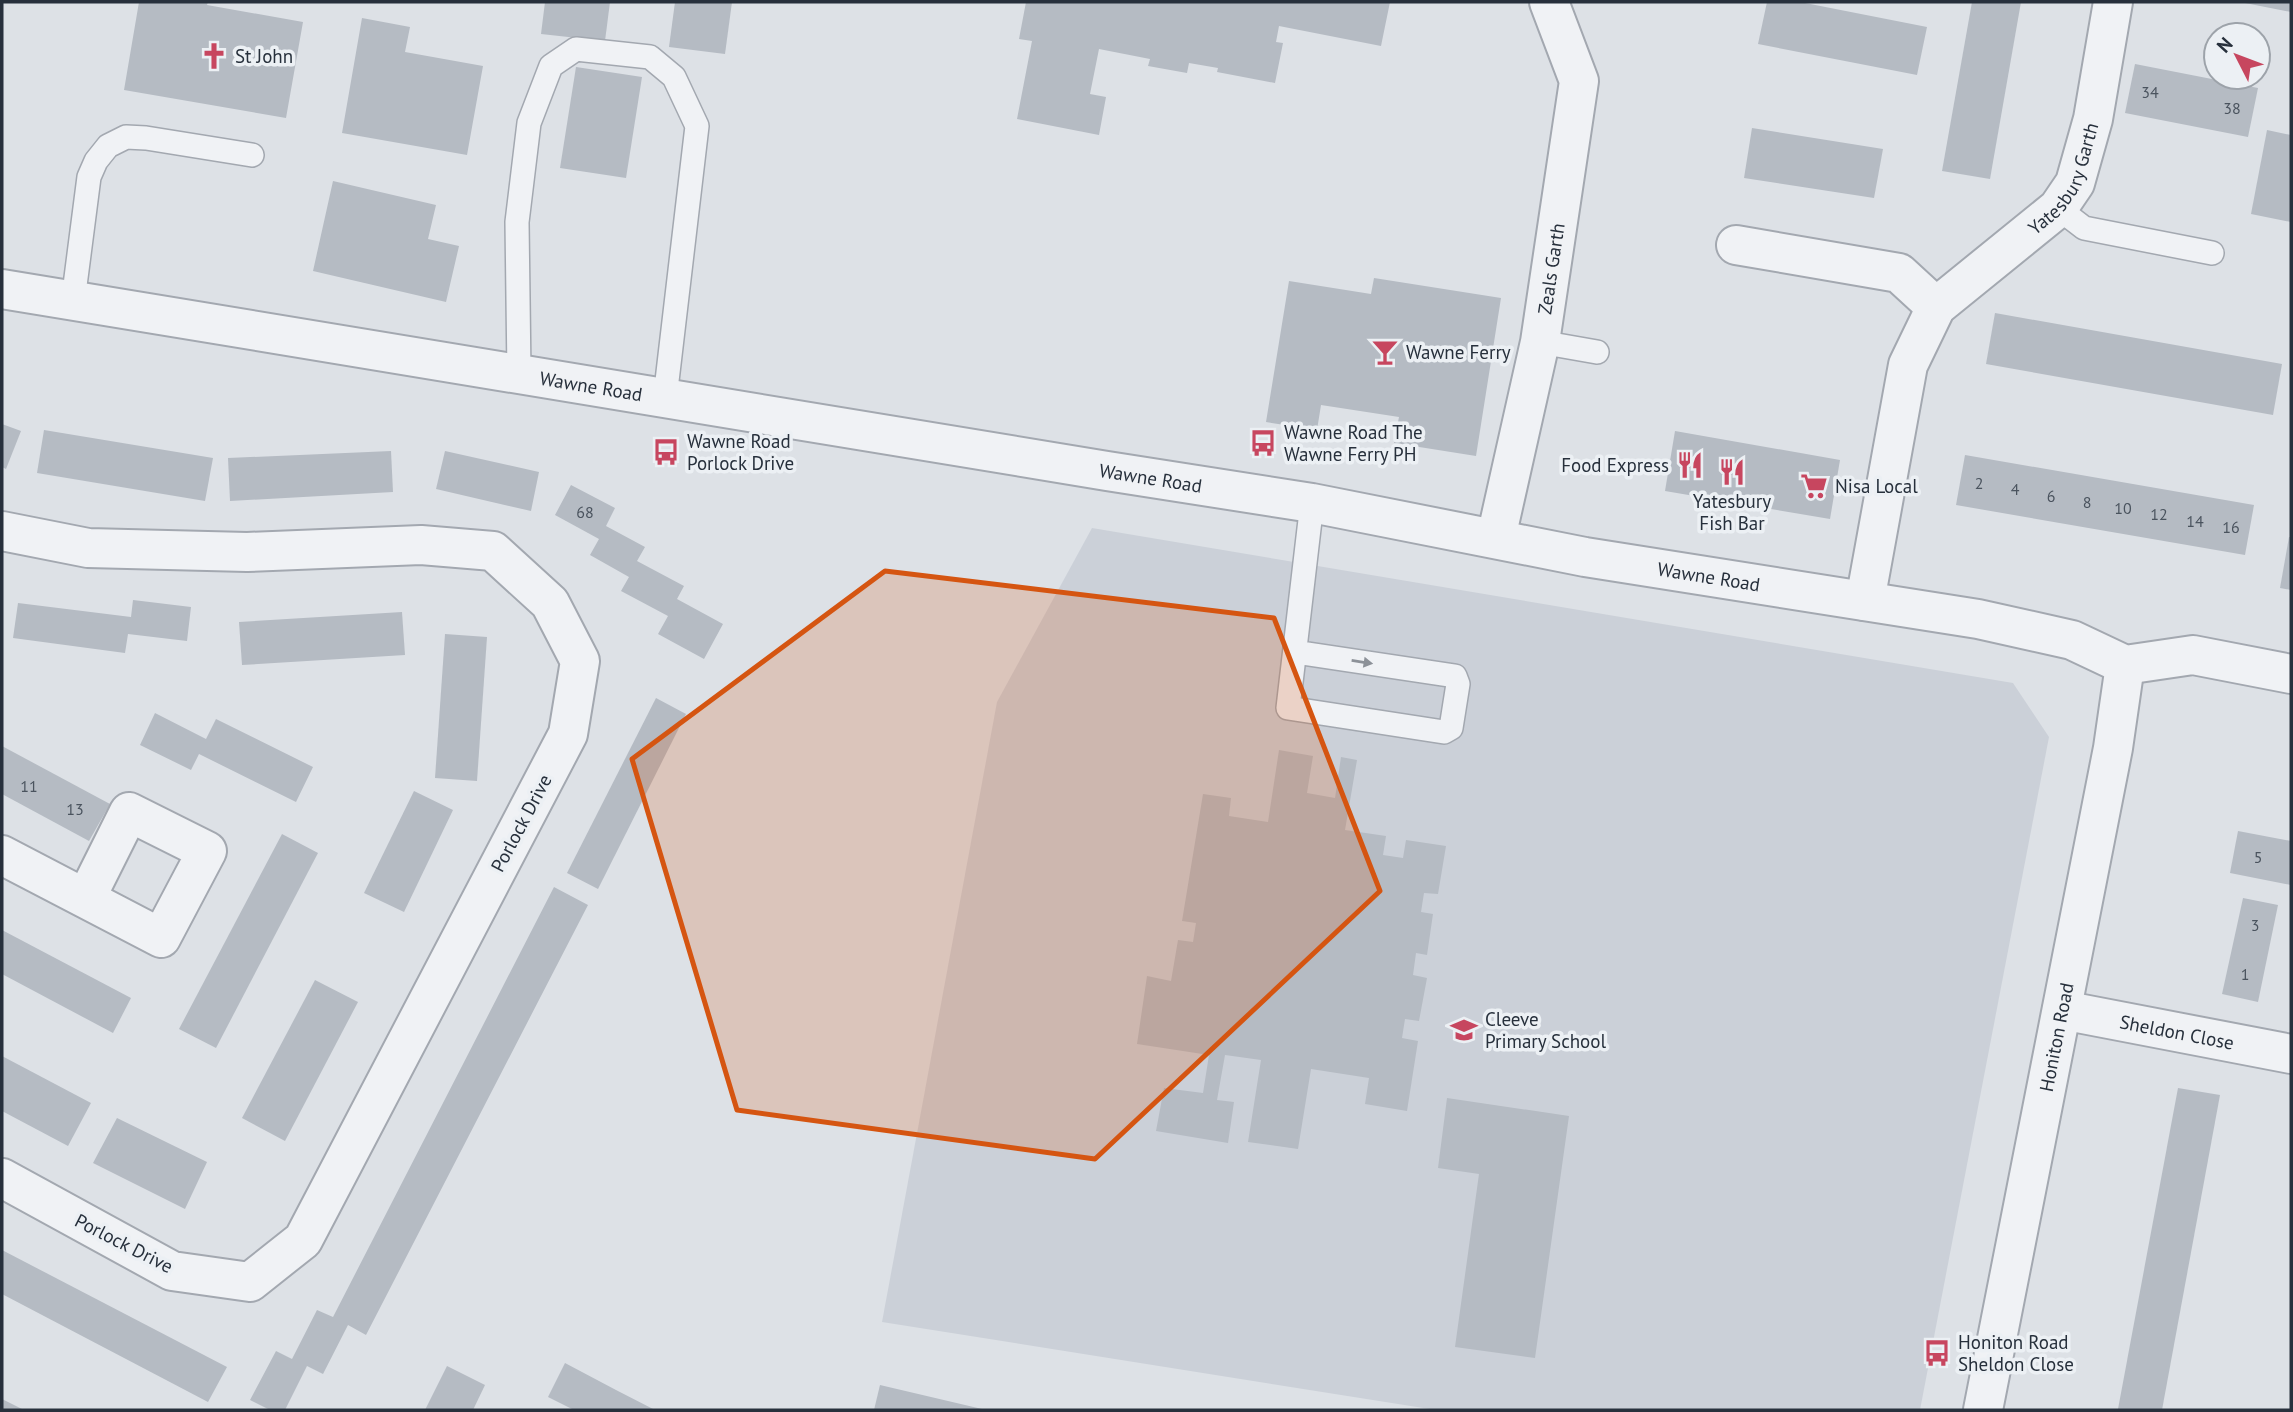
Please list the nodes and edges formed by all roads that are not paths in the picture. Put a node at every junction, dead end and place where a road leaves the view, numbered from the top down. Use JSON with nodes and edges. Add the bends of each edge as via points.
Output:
{"nodes":[{"id":1,"x":1549,"y":2,"type":"edge"},
{"id":2,"x":2113,"y":2,"type":"edge"},
{"id":3,"x":252,"y":155,"type":"dead end"},
{"id":4,"x":2058,"y":208,"type":"junction"},
{"id":5,"x":1736,"y":245,"type":"dead end"},
{"id":6,"x":2212,"y":253,"type":"dead end"},
{"id":7,"x":2,"y":289,"type":"edge"},
{"id":8,"x":73,"y":301,"type":"junction"},
{"id":9,"x":1936,"y":307,"type":"junction"},
{"id":10,"x":1540,"y":342,"type":"junction"},
{"id":11,"x":1597,"y":352,"type":"dead end"},
{"id":12,"x":519,"y":374,"type":"junction"},
{"id":13,"x":665,"y":398,"type":"junction"},
{"id":14,"x":1312,"y":503,"type":"junction"},
{"id":15,"x":2,"y":531,"type":"edge"},
{"id":16,"x":1496,"y":538,"type":"junction"},
{"id":17,"x":1866,"y":601,"type":"junction"},
{"id":18,"x":1295,"y":652,"type":"junction"},
{"id":19,"x":2125,"y":666,"type":"junction"},
{"id":20,"x":2291,"y":674,"type":"edge"},
{"id":21,"x":2,"y":855,"type":"edge"},
{"id":22,"x":86,"y":898,"type":"dead end"},
{"id":23,"x":2062,"y":1010,"type":"junction"},
{"id":24,"x":2291,"y":1054,"type":"edge"},
{"id":25,"x":2,"y":1178,"type":"edge"},
{"id":26,"x":1983,"y":1410,"type":"edge"}],
"edges":[{"from":1,"to":10,"type":"street","name":"Zeals Garth","via":[[1579,81]]},
{"from":2,"to":4,"type":"street","name":"Yatesbury Garth","via":[[2093,119],[2075,183]]},
{"from":3,"to":8,"type":"lane","via":[[146,138],[126,137],[108,146],[89,177]]},
{"from":4,"to":6,"type":"lane","via":[[2084,228]]},
{"from":4,"to":9,"type":"street","name":"Yatesbury Garth"},
{"from":5,"to":9,"type":"street","via":[[1899,273]]},
{"from":7,"to":8,"type":"street","name":"Wawne Road"},
{"from":8,"to":12,"type":"street","name":"Wawne Road"},
{"from":9,"to":17,"type":"street","name":"Yatesbury Garth","via":[[1908,365]]},
{"from":10,"to":11,"type":"lane"},
{"from":10,"to":16,"type":"street","name":"Zeals Garth"},
{"from":12,"to":13,"type":"street","name":"Wawne Road"},
{"from":12,"to":13,"type":"lane","via":[[517,222],[529,123],[551,66],[576,49],[650,57],[674,77],[697,126]]},
{"from":13,"to":14,"type":"street","name":"Wawne Road"},
{"from":14,"to":16,"type":"street","name":"Wawne Road"},
{"from":14,"to":18,"type":"lane"},
{"from":15,"to":25,"type":"street","name":"Porlock Drive","via":[[88,548],[247,552],[421,545],[492,551],[550,603],[580,661],[568,734],[303,1240],[250,1282],[172,1271]]},
{"from":16,"to":17,"type":"street","name":"Wawne Road","via":[[1585,557]]},
{"from":17,"to":19,"type":"street","name":"Wawne Road","via":[[2072,640]]},
{"from":18,"to":18,"type":"lane","one_way":true,"via":[[1455,676],[1458,684],[1451,728],[1444,732],[1289,708]]},
{"from":19,"to":20,"type":"street","via":[[2193,655]]},
{"from":19,"to":23,"type":"street","name":"Honiton Road"},
{"from":21,"to":22,"type":"street"},
{"from":23,"to":24,"type":"street","name":"Sheldon Close"},
{"from":23,"to":26,"type":"street","name":"Honiton Road"}]}
